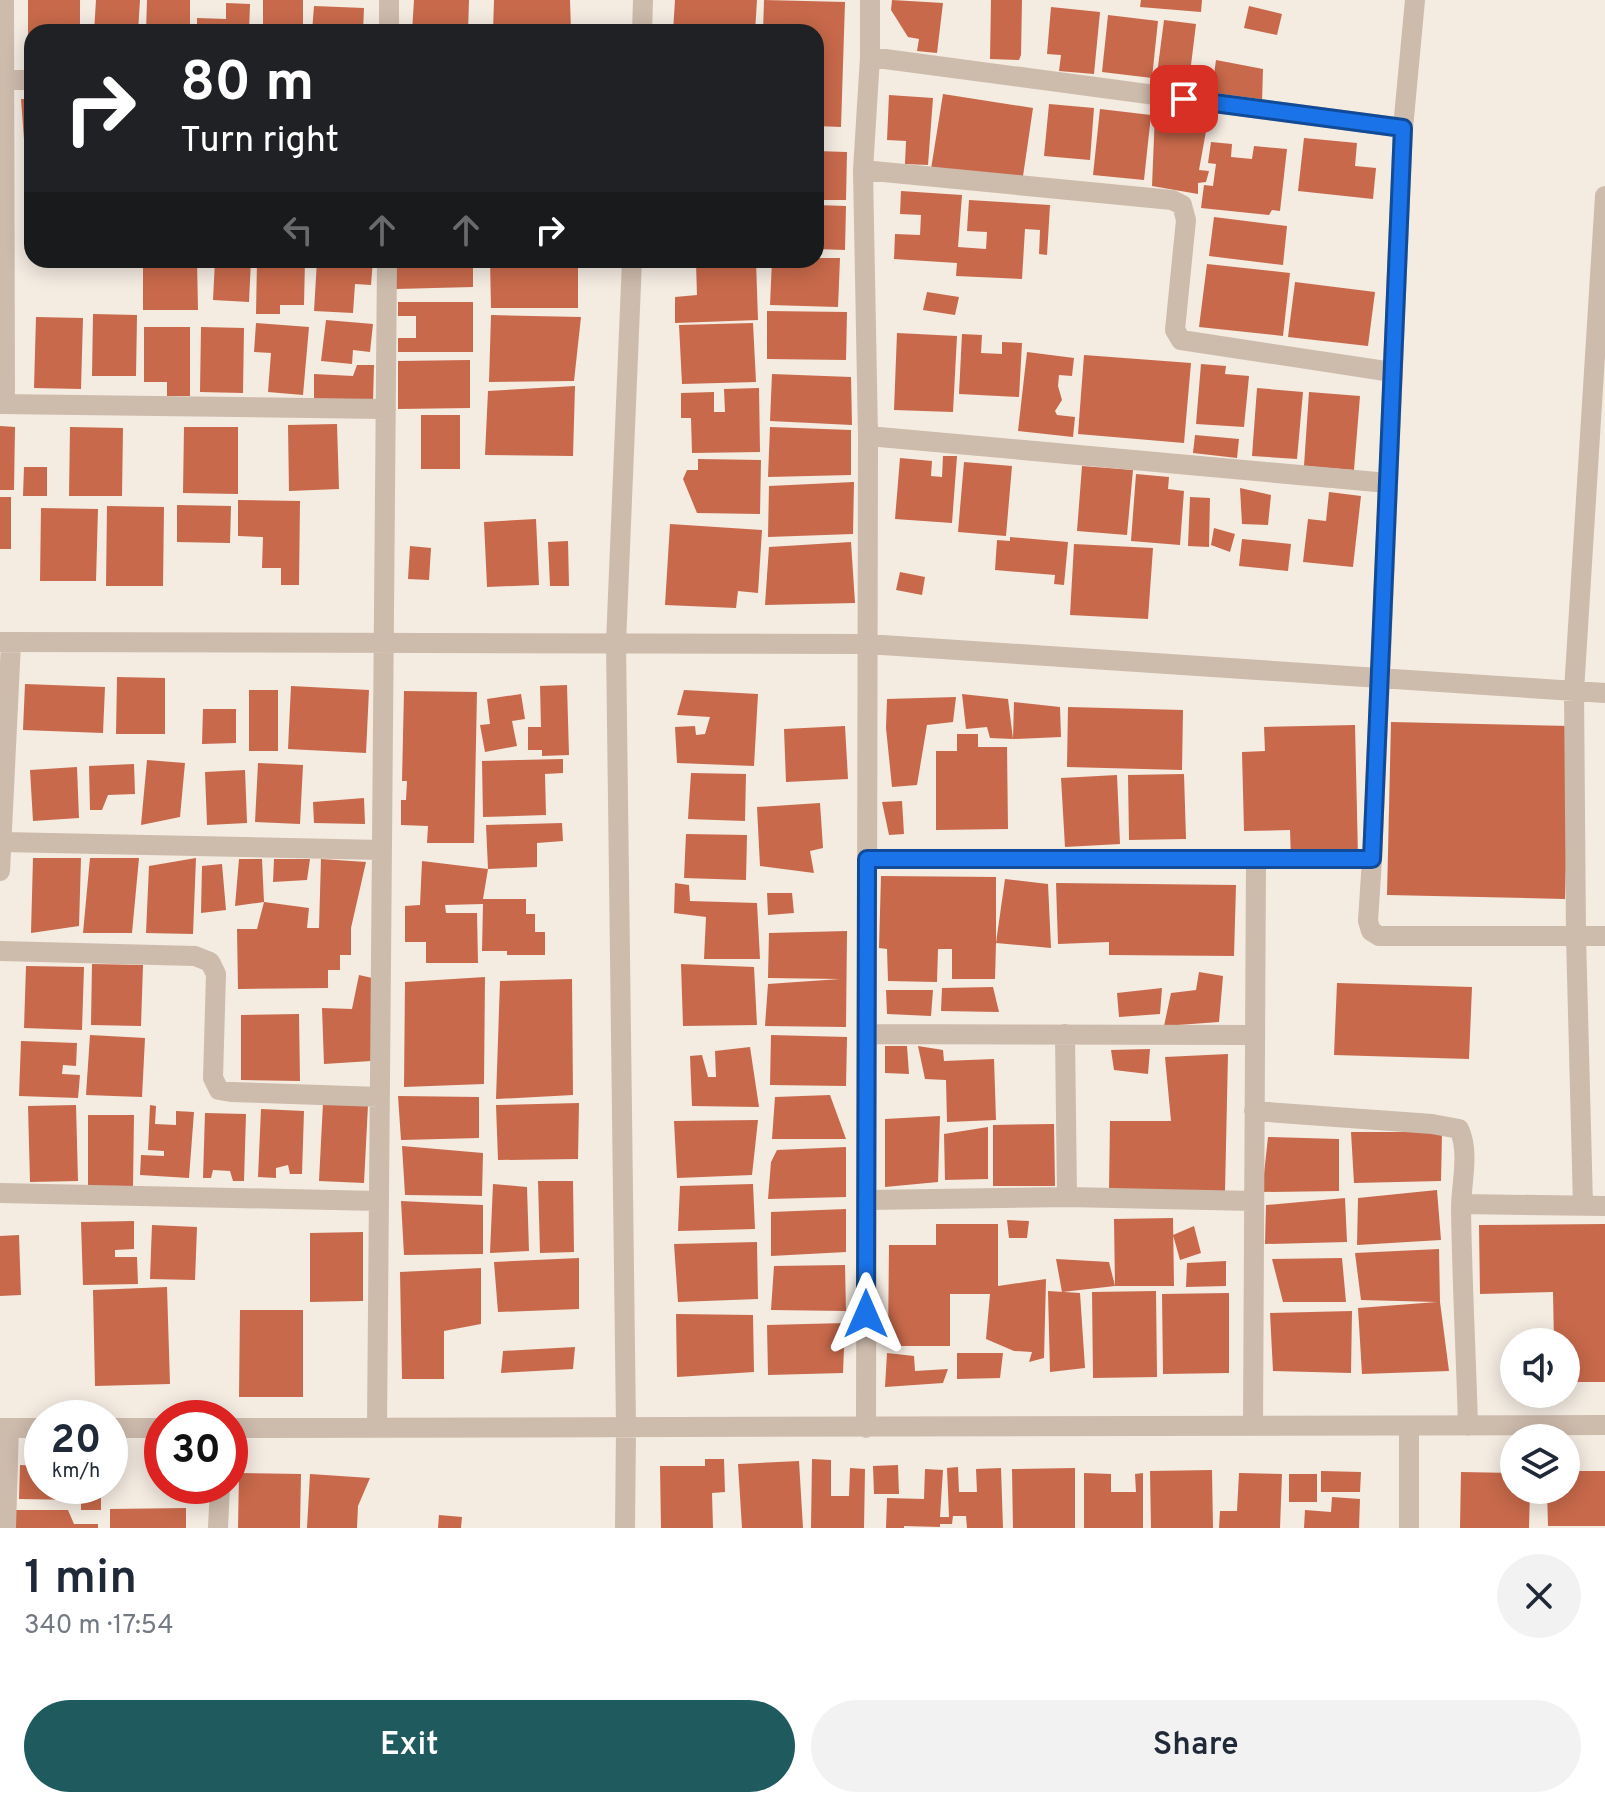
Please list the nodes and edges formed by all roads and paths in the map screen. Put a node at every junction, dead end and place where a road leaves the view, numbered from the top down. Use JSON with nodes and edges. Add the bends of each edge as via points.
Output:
{"nodes":[{"id":1,"x":4,"y":0,"type":"edge"},
{"id":2,"x":389,"y":0,"type":"edge"},
{"id":3,"x":643,"y":0,"type":"edge"},
{"id":4,"x":870,"y":0,"type":"edge"},
{"id":5,"x":1415,"y":0,"type":"edge"},
{"id":6,"x":389,"y":24,"type":"edge"},
{"id":7,"x":642,"y":24,"type":"edge"},
{"id":8,"x":870,"y":57,"type":"junction"},
{"id":9,"x":2,"y":80,"type":"edge"},
{"id":10,"x":24,"y":80,"type":"edge"},
{"id":11,"x":1403,"y":128,"type":"junction"},
{"id":12,"x":863,"y":170,"type":"junction"},
{"id":13,"x":1605,"y":196,"type":"edge"},
{"id":14,"x":2,"y":245,"type":"edge"},
{"id":15,"x":387,"y":268,"type":"edge"},
{"id":16,"x":632,"y":268,"type":"edge"},
{"id":17,"x":1392,"y":372,"type":"junction"},
{"id":18,"x":3,"y":404,"type":"edge"},
{"id":19,"x":386,"y":409,"type":"junction"},
{"id":20,"x":868,"y":436,"type":"junction"},
{"id":21,"x":1388,"y":483,"type":"junction"},
{"id":22,"x":5,"y":642,"type":"edge"},
{"id":23,"x":384,"y":643,"type":"junction"},
{"id":24,"x":616,"y":643,"type":"junction"},
{"id":25,"x":867,"y":644,"type":"junction"},
{"id":26,"x":1380,"y":677,"type":"junction"},
{"id":27,"x":1574,"y":691,"type":"junction"},
{"id":28,"x":1605,"y":693,"type":"edge"},
{"id":29,"x":2,"y":842,"type":"junction"},
{"id":30,"x":382,"y":850,"type":"junction"},
{"id":31,"x":867,"y":859,"type":"junction"},
{"id":32,"x":1256,"y":859,"type":"junction"},
{"id":33,"x":1372,"y":859,"type":"junction"},
{"id":34,"x":0,"y":871,"type":"edge"},
{"id":35,"x":1576,"y":936,"type":"junction"},
{"id":36,"x":1605,"y":936,"type":"edge"},
{"id":37,"x":0,"y":951,"type":"edge"},
{"id":38,"x":867,"y":1034,"type":"junction"},
{"id":39,"x":1065,"y":1034,"type":"junction"},
{"id":40,"x":1255,"y":1035,"type":"junction"},
{"id":41,"x":380,"y":1097,"type":"junction"},
{"id":42,"x":1254,"y":1111,"type":"junction"},
{"id":43,"x":0,"y":1193,"type":"edge"},
{"id":44,"x":1067,"y":1197,"type":"junction"},
{"id":45,"x":866,"y":1200,"type":"junction"},
{"id":46,"x":379,"y":1201,"type":"junction"},
{"id":47,"x":1254,"y":1201,"type":"junction"},
{"id":48,"x":1461,"y":1204,"type":"junction"},
{"id":49,"x":1583,"y":1205,"type":"junction"},
{"id":50,"x":1605,"y":1206,"type":"edge"},
{"id":51,"x":1605,"y":1425,"type":"edge"},
{"id":52,"x":1253,"y":1426,"type":"junction"},
{"id":53,"x":1409,"y":1426,"type":"junction"},
{"id":54,"x":1468,"y":1426,"type":"junction"},
{"id":55,"x":377,"y":1427,"type":"junction"},
{"id":56,"x":626,"y":1427,"type":"junction"},
{"id":57,"x":5,"y":1428,"type":"edge"},
{"id":58,"x":248,"y":1428,"type":"edge"},
{"id":59,"x":866,"y":1428,"type":"junction"},
{"id":60,"x":219,"y":1504,"type":"edge"},
{"id":61,"x":6,"y":1528,"type":"edge"},
{"id":62,"x":218,"y":1528,"type":"edge"},
{"id":63,"x":625,"y":1528,"type":"edge"},
{"id":64,"x":1409,"y":1528,"type":"edge"}],
"edges":[{"from":1,"to":9,"type":"street"},
{"from":2,"to":6,"type":"street"},
{"from":3,"to":7,"type":"street"},
{"from":4,"to":8,"type":"street"},
{"from":5,"to":11,"type":"street"},
{"from":8,"to":11,"type":"street"},
{"from":8,"to":12,"type":"street"},
{"from":9,"to":10,"type":"street"},
{"from":9,"to":14,"type":"street"},
{"from":11,"to":17,"type":"street"},
{"from":12,"to":17,"type":"street","via":[[1172,200],[1182,205],[1186,220],[1175,330],[1181,340]]},
{"from":12,"to":20,"type":"street"},
{"from":13,"to":27,"type":"street"},
{"from":14,"to":18,"type":"street"},
{"from":15,"to":19,"type":"street"},
{"from":16,"to":24,"type":"street"},
{"from":17,"to":21,"type":"street"},
{"from":18,"to":19,"type":"street"},
{"from":19,"to":23,"type":"street"},
{"from":20,"to":21,"type":"street"},
{"from":20,"to":25,"type":"street"},
{"from":21,"to":26,"type":"street"},
{"from":22,"to":23,"type":"street"},
{"from":22,"to":29,"type":"street"},
{"from":23,"to":24,"type":"street"},
{"from":23,"to":30,"type":"street"},
{"from":24,"to":25,"type":"street"},
{"from":24,"to":56,"type":"street"},
{"from":25,"to":26,"type":"street"},
{"from":25,"to":31,"type":"street"},
{"from":26,"to":27,"type":"street"},
{"from":26,"to":33,"type":"street"},
{"from":27,"to":28,"type":"street"},
{"from":27,"to":35,"type":"street"},
{"from":29,"to":30,"type":"street"},
{"from":29,"to":34,"type":"street"},
{"from":30,"to":41,"type":"street"},
{"from":31,"to":32,"type":"street"},
{"from":31,"to":38,"type":"street"},
{"from":32,"to":33,"type":"street"},
{"from":32,"to":40,"type":"street"},
{"from":33,"to":35,"type":"street","via":[[1368,921],[1379,936]]},
{"from":35,"to":36,"type":"street"},
{"from":35,"to":49,"type":"street"},
{"from":37,"to":41,"type":"street","via":[[195,956],[210,962],[216,974],[213,1078],[219,1090]]},
{"from":38,"to":39,"type":"street"},
{"from":38,"to":45,"type":"street"},
{"from":39,"to":40,"type":"street"},
{"from":39,"to":44,"type":"street"},
{"from":40,"to":42,"type":"street"},
{"from":41,"to":46,"type":"street"},
{"from":42,"to":47,"type":"street"},
{"from":42,"to":48,"type":"street","via":[[1459,1129],[1464,1147]]},
{"from":43,"to":46,"type":"street"},
{"from":44,"to":45,"type":"street"},
{"from":44,"to":47,"type":"street"},
{"from":45,"to":59,"type":"street"},
{"from":46,"to":55,"type":"street"},
{"from":47,"to":52,"type":"street"},
{"from":48,"to":49,"type":"street"},
{"from":48,"to":54,"type":"street"},
{"from":49,"to":50,"type":"street"},
{"from":51,"to":54,"type":"street"},
{"from":52,"to":53,"type":"street"},
{"from":52,"to":59,"type":"street"},
{"from":53,"to":54,"type":"street"},
{"from":53,"to":64,"type":"street"},
{"from":55,"to":56,"type":"street"},
{"from":55,"to":58,"type":"street"},
{"from":56,"to":59,"type":"street"},
{"from":56,"to":63,"type":"street"},
{"from":57,"to":61,"type":"street"},
{"from":60,"to":62,"type":"street"}]}
